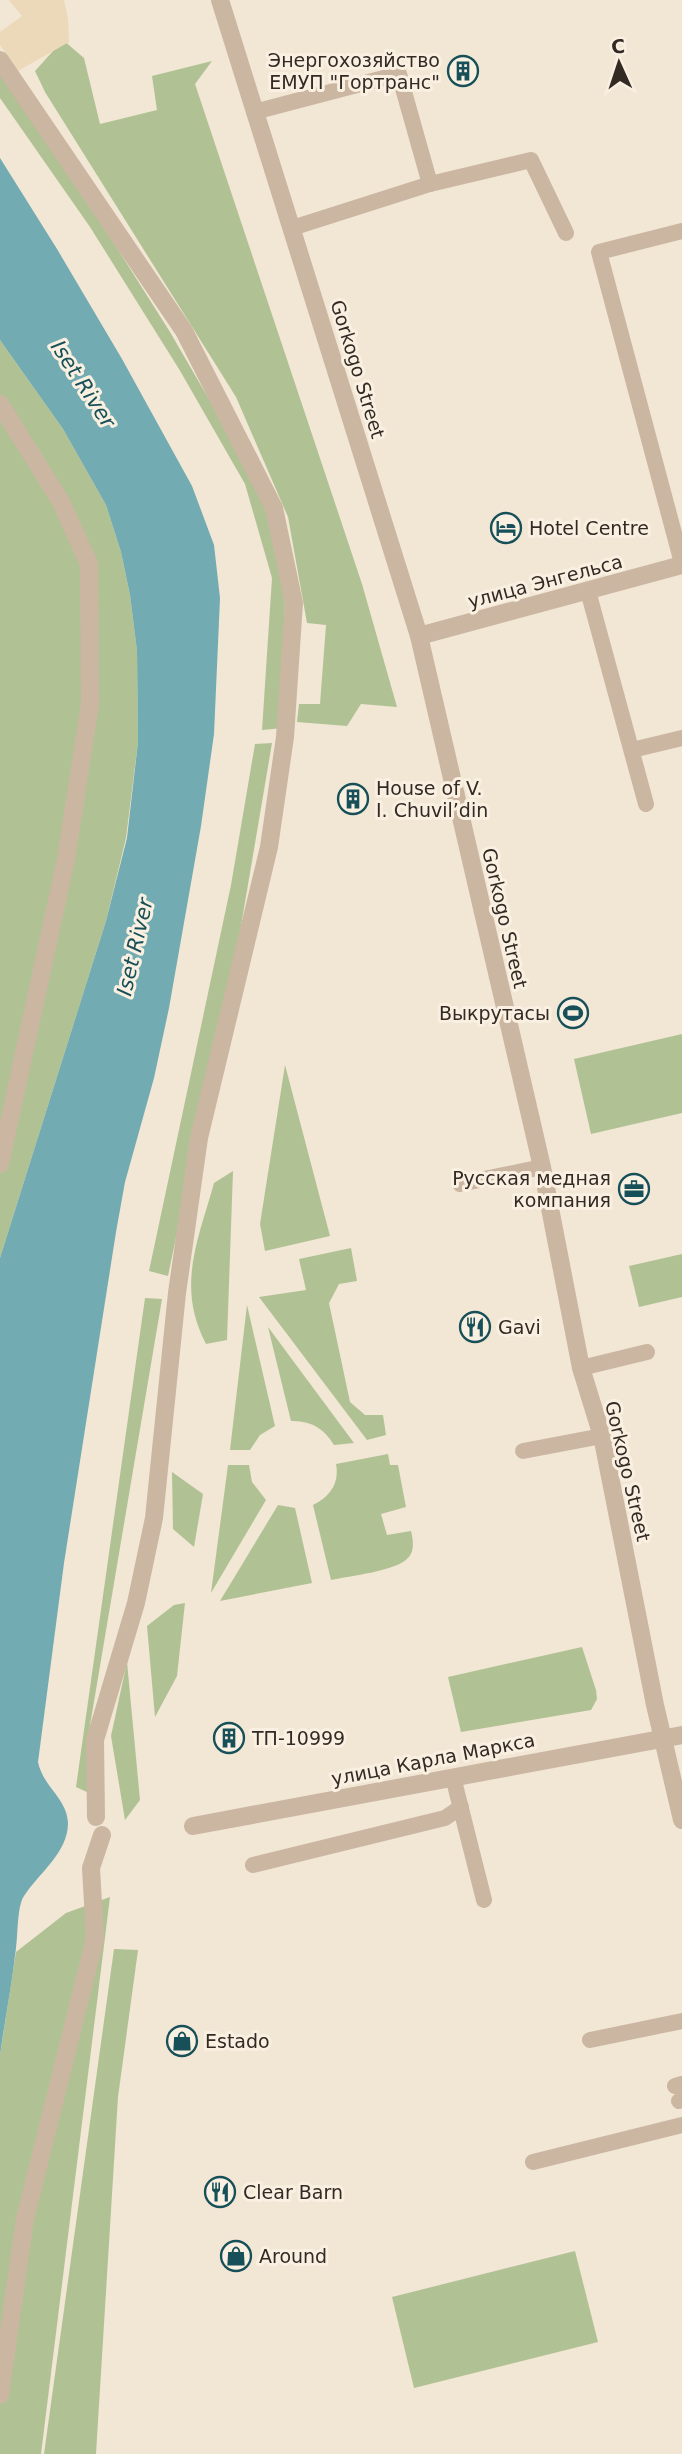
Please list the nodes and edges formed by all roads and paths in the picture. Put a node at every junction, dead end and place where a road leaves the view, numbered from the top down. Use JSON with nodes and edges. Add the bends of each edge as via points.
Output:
{"nodes":[{"id":1,"x":220,"y":0,"type":"edge"},
{"id":2,"x":0,"y":60,"type":"edge"},
{"id":3,"x":254,"y":113,"type":"junction"},
{"id":4,"x":430,"y":184,"type":"junction"},
{"id":5,"x":292,"y":228,"type":"junction"},
{"id":6,"x":682,"y":231,"type":"edge"},
{"id":7,"x":566,"y":233,"type":"dead end"},
{"id":8,"x":0,"y":404,"type":"edge"},
{"id":9,"x":682,"y":564,"type":"edge"},
{"id":10,"x":588,"y":591,"type":"junction"},
{"id":11,"x":419,"y":636,"type":"junction"},
{"id":12,"x":682,"y":738,"type":"edge"},
{"id":13,"x":632,"y":750,"type":"junction"},
{"id":14,"x":646,"y":804,"type":"dead end"},
{"id":15,"x":0,"y":1164,"type":"edge"},
{"id":16,"x":542,"y":1167,"type":"junction"},
{"id":17,"x":460,"y":1184,"type":"dead end"},
{"id":18,"x":647,"y":1352,"type":"dead end"},
{"id":19,"x":581,"y":1368,"type":"junction"},
{"id":20,"x":602,"y":1436,"type":"junction"},
{"id":21,"x":523,"y":1451,"type":"dead end"},
{"id":22,"x":682,"y":1735,"type":"edge"},
{"id":23,"x":662,"y":1738,"type":"junction"},
{"id":24,"x":453,"y":1777,"type":"junction"},
{"id":25,"x":461,"y":1807,"type":"junction"},
{"id":26,"x":96,"y":1817,"type":"dead end"},
{"id":27,"x":682,"y":1820,"type":"edge"},
{"id":28,"x":193,"y":1826,"type":"dead end"},
{"id":29,"x":102,"y":1835,"type":"dead end"},
{"id":30,"x":253,"y":1865,"type":"dead end"},
{"id":31,"x":484,"y":1900,"type":"dead end"},
{"id":32,"x":682,"y":2021,"type":"edge"},
{"id":33,"x":590,"y":2040,"type":"dead end"},
{"id":34,"x":682,"y":2125,"type":"edge"},
{"id":35,"x":533,"y":2162,"type":"dead end"},
{"id":36,"x":0,"y":2396,"type":"edge"}],
"edges":[{"from":1,"to":3,"type":"street","name":"Gorkogo Street"},
{"from":2,"to":26,"type":"street","via":[[184,331],[274,508],[294,603],[285,737],[269,847],[199,1138],[177,1293],[154,1518],[136,1603],[95,1740]]},
{"from":3,"to":4,"type":"lane","via":[[399,74]]},
{"from":3,"to":5,"type":"street","name":"Gorkogo Street"},
{"from":4,"to":5,"type":"lane"},
{"from":4,"to":7,"type":"lane","via":[[531,160]]},
{"from":5,"to":11,"type":"street","name":"Gorkogo Street"},
{"from":6,"to":9,"type":"lane","via":[[599,252]]},
{"from":8,"to":15,"type":"street","via":[[61,502],[89,564],[90,704],[66,859]]},
{"from":9,"to":10,"type":"street","name":"улица Энгельса"},
{"from":10,"to":11,"type":"street","name":"улица Энгельса"},
{"from":10,"to":13,"type":"lane"},
{"from":11,"to":16,"type":"street","name":"Gorkogo Street"},
{"from":12,"to":13,"type":"lane"},
{"from":13,"to":14,"type":"lane"},
{"from":16,"to":17,"type":"lane"},
{"from":16,"to":19,"type":"street","name":"Gorkogo Street"},
{"from":18,"to":19,"type":"lane"},
{"from":19,"to":20,"type":"street","name":"Gorkogo Street"},
{"from":20,"to":21,"type":"lane"},
{"from":20,"to":23,"type":"street","name":"Gorkogo Street"},
{"from":22,"to":23,"type":"street","name":"улица Карла Маркса"},
{"from":23,"to":24,"type":"street","name":"улица Карла Маркса"},
{"from":23,"to":27,"type":"street","name":"Gorkogo Street"},
{"from":24,"to":25,"type":"lane"},
{"from":24,"to":28,"type":"street","name":"улица Карла Маркса"},
{"from":25,"to":30,"type":"lane","via":[[445,1818]]},
{"from":25,"to":31,"type":"lane"},
{"from":29,"to":36,"type":"street","via":[[91,1868],[95,1938],[26,2219]]},
{"from":32,"to":33,"type":"lane"},
{"from":34,"to":35,"type":"lane"}]}
